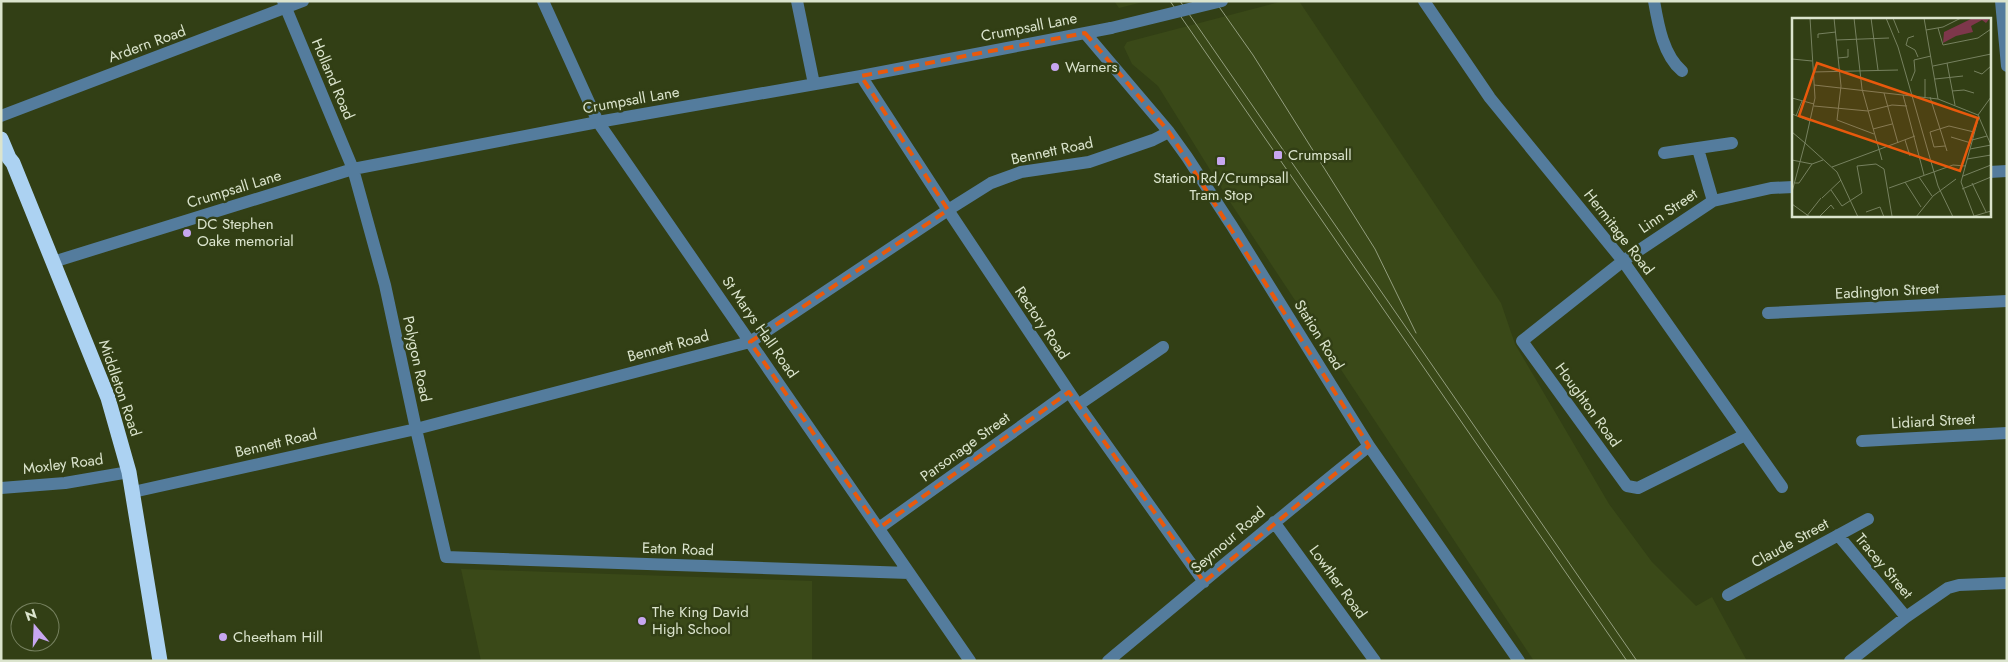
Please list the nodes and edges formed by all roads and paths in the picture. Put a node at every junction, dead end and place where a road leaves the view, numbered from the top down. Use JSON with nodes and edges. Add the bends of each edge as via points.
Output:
{"nodes":[{"id":1,"x":303,"y":1,"type":"edge"},
{"id":2,"x":543,"y":1,"type":"edge"},
{"id":3,"x":797,"y":1,"type":"edge"},
{"id":4,"x":1222,"y":1,"type":"edge"},
{"id":5,"x":1424,"y":1,"type":"edge"},
{"id":6,"x":1654,"y":1,"type":"edge"},
{"id":7,"x":2001,"y":1,"type":"edge"},
{"id":8,"x":284,"y":5,"type":"edge"},
{"id":9,"x":1085,"y":33,"type":"junction"},
{"id":10,"x":2007,"y":66,"type":"edge"},
{"id":11,"x":1682,"y":71,"type":"dead end"},
{"id":12,"x":861,"y":76,"type":"junction"},
{"id":13,"x":814,"y":84,"type":"junction"},
{"id":14,"x":1,"y":116,"type":"edge"},
{"id":15,"x":598,"y":122,"type":"junction"},
{"id":16,"x":1169,"y":132,"type":"junction"},
{"id":17,"x":1,"y":139,"type":"edge"},
{"id":18,"x":1732,"y":143,"type":"dead end"},
{"id":19,"x":1698,"y":149,"type":"junction"},
{"id":20,"x":1664,"y":153,"type":"dead end"},
{"id":21,"x":353,"y":170,"type":"junction"},
{"id":22,"x":2007,"y":171,"type":"edge"},
{"id":23,"x":1990,"y":172,"type":"edge"},
{"id":24,"x":1792,"y":186,"type":"edge"},
{"id":25,"x":1713,"y":201,"type":"junction"},
{"id":26,"x":948,"y":210,"type":"junction"},
{"id":27,"x":1623,"y":261,"type":"junction"},
{"id":28,"x":53,"y":262,"type":"junction"},
{"id":29,"x":2007,"y":301,"type":"edge"},
{"id":30,"x":1768,"y":313,"type":"dead end"},
{"id":31,"x":750,"y":342,"type":"junction"},
{"id":32,"x":1163,"y":347,"type":"dead end"},
{"id":33,"x":1069,"y":392,"type":"junction"},
{"id":34,"x":1078,"y":405,"type":"junction"},
{"id":35,"x":416,"y":429,"type":"junction"},
{"id":36,"x":2007,"y":433,"type":"edge"},
{"id":37,"x":1745,"y":435,"type":"junction"},
{"id":38,"x":1862,"y":441,"type":"dead end"},
{"id":39,"x":1369,"y":446,"type":"junction"},
{"id":40,"x":130,"y":472,"type":"junction"},
{"id":41,"x":1782,"y":487,"type":"dead end"},
{"id":42,"x":1,"y":488,"type":"edge"},
{"id":43,"x":133,"y":492,"type":"junction"},
{"id":44,"x":1868,"y":520,"type":"dead end"},
{"id":45,"x":1274,"y":522,"type":"junction"},
{"id":46,"x":879,"y":528,"type":"junction"},
{"id":47,"x":1838,"y":536,"type":"junction"},
{"id":48,"x":446,"y":557,"type":"joint"},
{"id":49,"x":909,"y":572,"type":"junction"},
{"id":50,"x":1204,"y":582,"type":"junction"},
{"id":51,"x":2007,"y":583,"type":"edge"},
{"id":52,"x":1728,"y":595,"type":"dead end"},
{"id":53,"x":1906,"y":616,"type":"junction"},
{"id":54,"x":160,"y":661,"type":"edge"},
{"id":55,"x":970,"y":661,"type":"edge"},
{"id":56,"x":1108,"y":661,"type":"edge"},
{"id":57,"x":1375,"y":661,"type":"edge"},
{"id":58,"x":1519,"y":661,"type":"edge"},
{"id":59,"x":1850,"y":661,"type":"edge"}],
"edges":[{"from":1,"to":8,"type":"street","name":"Ardern Road"},
{"from":2,"to":15,"type":"street","name":"St Marys Hall Road"},
{"from":3,"to":13,"type":"street"},
{"from":4,"to":9,"type":"street","name":"Crumpsall Lane","bridge":true},
{"from":5,"to":27,"type":"street","name":"Hermitage Road","via":[[1490,98]]},
{"from":6,"to":11,"type":"street","via":[[1671,60]]},
{"from":7,"to":10,"type":"street"},
{"from":8,"to":14,"type":"street","name":"Ardern Road"},
{"from":8,"to":21,"type":"street","name":"Holland Road"},
{"from":9,"to":12,"type":"street","name":"Crumpsall Lane"},
{"from":9,"to":16,"type":"street","name":"Station Road"},
{"from":12,"to":13,"type":"street","name":"Crumpsall Lane"},
{"from":12,"to":26,"type":"street","name":"Rectory Road"},
{"from":13,"to":15,"type":"street","name":"Crumpsall Lane"},
{"from":15,"to":21,"type":"street","name":"Crumpsall Lane"},
{"from":15,"to":31,"type":"street","name":"St Marys Hall Road"},
{"from":16,"to":26,"type":"street","name":"Bennett Road","via":[[1089,162],[1021,172],[991,183]]},
{"from":16,"to":39,"type":"street","name":"Station Road","via":[[1232,226]]},
{"from":17,"to":28,"type":"highway","name":"Middleton Road"},
{"from":18,"to":19,"type":"street"},
{"from":19,"to":20,"type":"street"},
{"from":19,"to":25,"type":"street"},
{"from":21,"to":28,"type":"street","name":"Crumpsall Lane"},
{"from":21,"to":35,"type":"street","name":"Polygon Road","via":[[385,285]]},
{"from":22,"to":23,"type":"street"},
{"from":24,"to":25,"type":"street","name":"Linn Street"},
{"from":25,"to":27,"type":"street","name":"Linn Street"},
{"from":26,"to":31,"type":"street","name":"Bennett Road"},
{"from":26,"to":33,"type":"street","name":"Rectory Road"},
{"from":27,"to":37,"type":"street","name":"Hermitage Road"},
{"from":27,"to":37,"type":"street","name":"Houghton Road","via":[[1522,341],[1627,486],[1638,488]]},
{"from":28,"to":40,"type":"highway","name":"Middleton Road","via":[[108,398]]},
{"from":29,"to":30,"type":"street","name":"Eadington Street"},
{"from":31,"to":35,"type":"street","name":"Bennett Road"},
{"from":31,"to":46,"type":"street","name":"St Marys Hall Road"},
{"from":32,"to":34,"type":"street"},
{"from":33,"to":34,"type":"street","name":"Rectory Road"},
{"from":33,"to":46,"type":"street","name":"Parsonage Street"},
{"from":34,"to":50,"type":"street","name":"Rectory Road"},
{"from":35,"to":43,"type":"street","name":"Bennett Road"},
{"from":35,"to":48,"type":"street","name":"Polygon Road"},
{"from":36,"to":38,"type":"street","name":"Lidiard Street"},
{"from":37,"to":41,"type":"street","name":"Hermitage Road"},
{"from":39,"to":45,"type":"street","name":"Seymour Road"},
{"from":39,"to":58,"type":"street","name":"Station Road"},
{"from":40,"to":42,"type":"street","name":"Moxley Road","via":[[65,483]]},
{"from":40,"to":43,"type":"highway","name":"Middleton Road"},
{"from":43,"to":54,"type":"highway","name":"Middleton Road"},
{"from":44,"to":47,"type":"street","name":"Claude Street"},
{"from":45,"to":50,"type":"street","name":"Seymour Road"},
{"from":45,"to":57,"type":"street","name":"Lowther Road"},
{"from":46,"to":49,"type":"street","name":"St Marys Hall Road"},
{"from":47,"to":52,"type":"street","name":"Claude Street"},
{"from":47,"to":53,"type":"street","name":"Tracey Street"},
{"from":48,"to":49,"type":"street","name":"Eaton Road"},
{"from":49,"to":55,"type":"street","name":"St Marys Hall Road"},
{"from":50,"to":56,"type":"street","name":"Seymour Road"},
{"from":51,"to":53,"type":"street","via":[[1948,588]]},
{"from":53,"to":59,"type":"street"}]}
